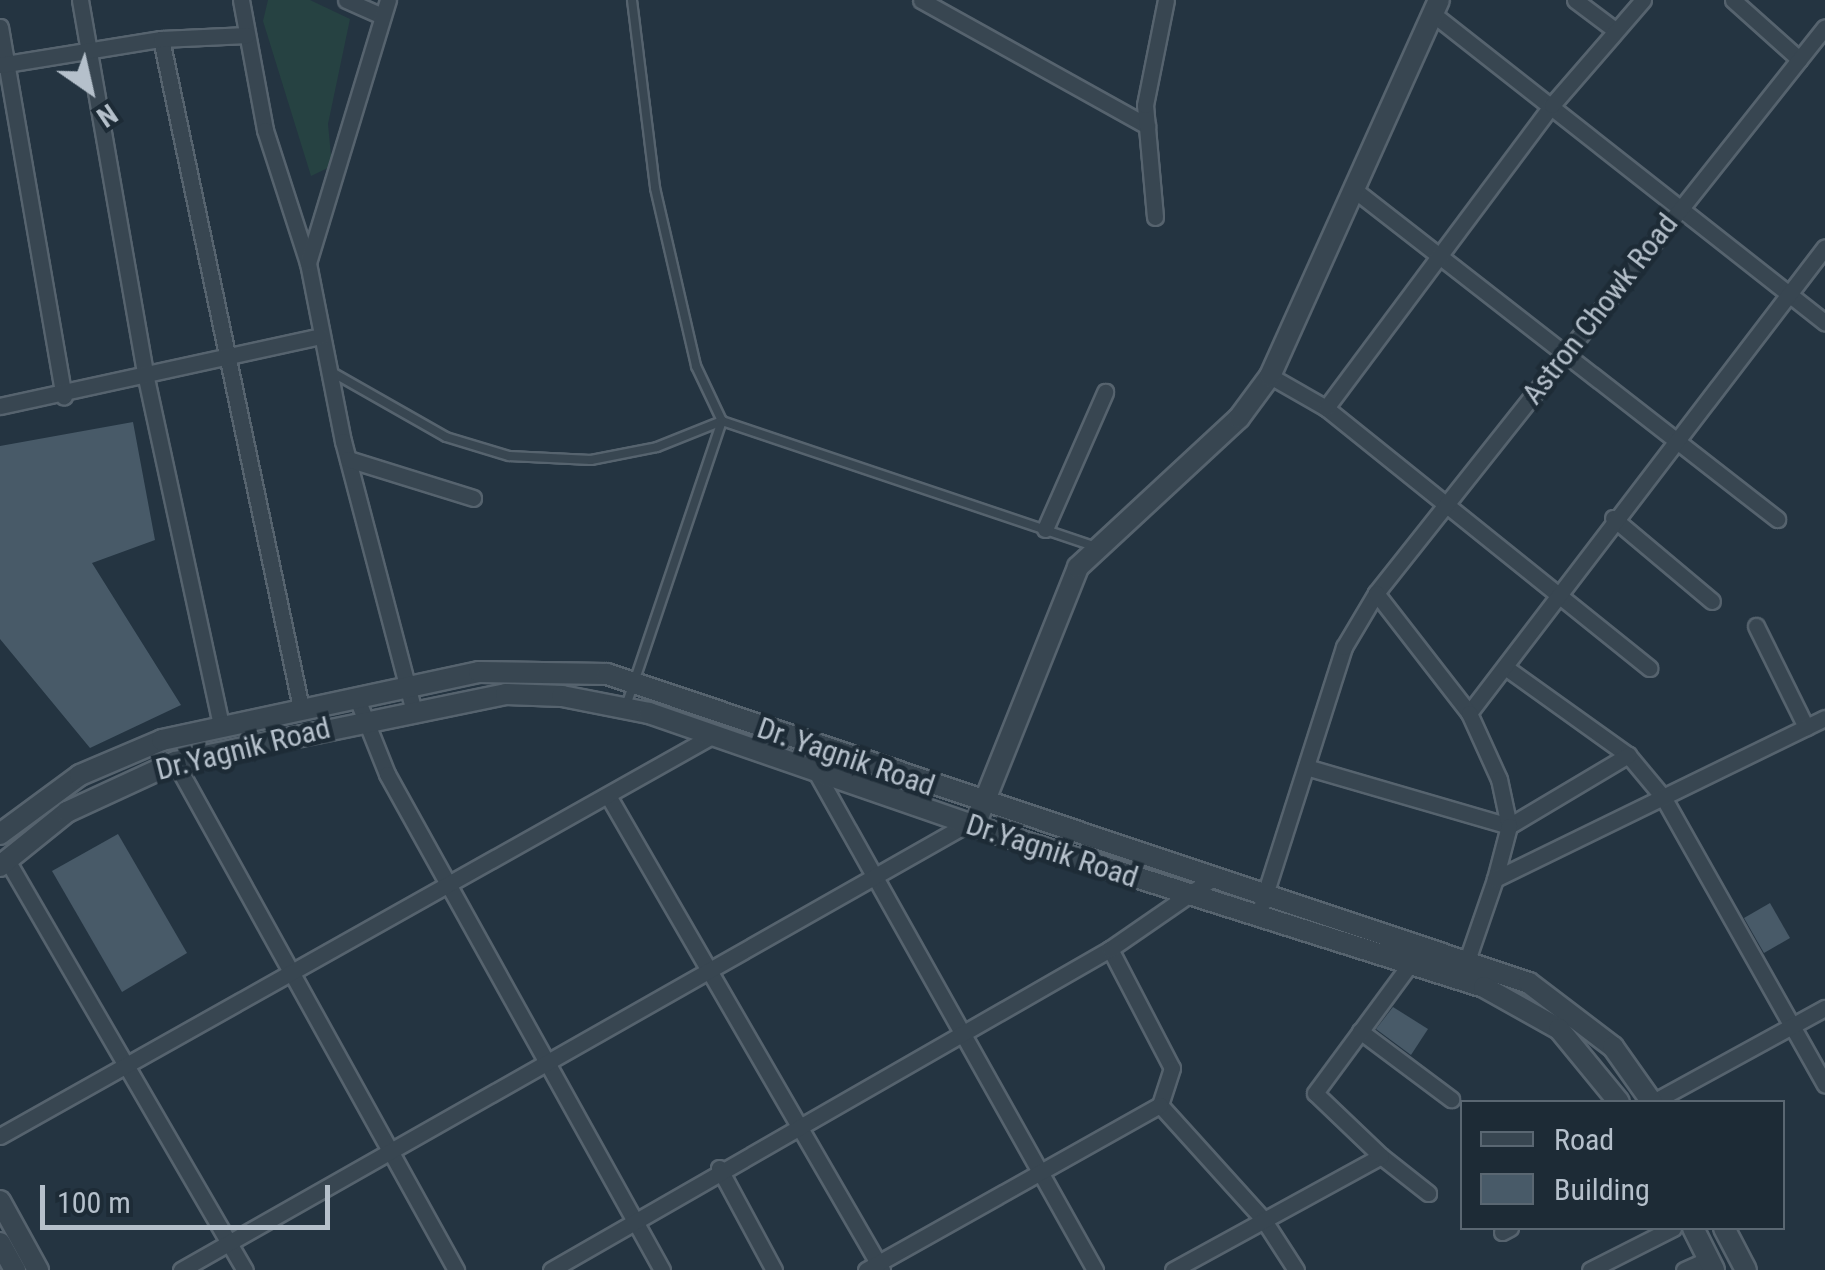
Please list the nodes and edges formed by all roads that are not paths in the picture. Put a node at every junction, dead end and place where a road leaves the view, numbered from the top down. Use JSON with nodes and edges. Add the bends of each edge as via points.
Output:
{"nodes":[{"id":1,"x":80,"y":0,"type":"edge"},
{"id":2,"x":241,"y":0,"type":"edge"},
{"id":3,"x":346,"y":0,"type":"edge"},
{"id":4,"x":632,"y":0,"type":"edge"},
{"id":5,"x":921,"y":0,"type":"edge"},
{"id":6,"x":1166,"y":0,"type":"edge"},
{"id":7,"x":1576,"y":0,"type":"edge"},
{"id":8,"x":1643,"y":0,"type":"edge"},
{"id":9,"x":1733,"y":0,"type":"edge"},
{"id":10,"x":1436,"y":7,"type":"edge"},
{"id":11,"x":385,"y":8,"type":"edge"},
{"id":12,"x":0,"y":26,"type":"edge"},
{"id":13,"x":1825,"y":27,"type":"edge"},
{"id":14,"x":1616,"y":30,"type":"junction"},
{"id":15,"x":247,"y":34,"type":"junction"},
{"id":16,"x":161,"y":38,"type":"junction"},
{"id":17,"x":91,"y":52,"type":"junction"},
{"id":18,"x":1799,"y":59,"type":"junction"},
{"id":19,"x":4,"y":65,"type":"edge"},
{"id":20,"x":1552,"y":105,"type":"junction"},
{"id":21,"x":1147,"y":126,"type":"junction"},
{"id":22,"x":1352,"y":188,"type":"junction"},
{"id":23,"x":1682,"y":203,"type":"junction"},
{"id":24,"x":1155,"y":217,"type":"dead end"},
{"id":25,"x":1825,"y":247,"type":"edge"},
{"id":26,"x":1444,"y":254,"type":"junction"},
{"id":27,"x":308,"y":263,"type":"junction"},
{"id":28,"x":1787,"y":293,"type":"junction"},
{"id":29,"x":1825,"y":323,"type":"edge"},
{"id":30,"x":320,"y":336,"type":"junction"},
{"id":31,"x":1570,"y":352,"type":"junction"},
{"id":32,"x":231,"y":360,"type":"junction"},
{"id":33,"x":326,"y":369,"type":"junction"},
{"id":34,"x":1270,"y":376,"type":"junction"},
{"id":35,"x":146,"y":378,"type":"junction"},
{"id":36,"x":1105,"y":392,"type":"dead end"},
{"id":37,"x":64,"y":396,"type":"junction"},
{"id":38,"x":0,"y":406,"type":"edge"},
{"id":39,"x":1326,"y":408,"type":"junction"},
{"id":40,"x":722,"y":421,"type":"junction"},
{"id":41,"x":1674,"y":436,"type":"junction"},
{"id":42,"x":348,"y":459,"type":"junction"},
{"id":43,"x":473,"y":498,"type":"dead end"},
{"id":44,"x":1443,"y":502,"type":"junction"},
{"id":45,"x":1613,"y":518,"type":"junction"},
{"id":46,"x":1777,"y":519,"type":"dead end"},
{"id":47,"x":1044,"y":529,"type":"junction"},
{"id":48,"x":1094,"y":546,"type":"junction"},
{"id":49,"x":1376,"y":593,"type":"junction"},
{"id":50,"x":1556,"y":594,"type":"junction"},
{"id":51,"x":1712,"y":601,"type":"dead end"},
{"id":52,"x":1756,"y":626,"type":"dead end"},
{"id":53,"x":1505,"y":667,"type":"junction"},
{"id":54,"x":1649,"y":668,"type":"dead end"},
{"id":55,"x":634,"y":680,"type":"junction"},
{"id":56,"x":407,"y":684,"type":"junction"},
{"id":57,"x":356,"y":696,"type":"junction"},
{"id":58,"x":626,"y":707,"type":"junction"},
{"id":59,"x":300,"y":708,"type":"junction"},
{"id":60,"x":414,"y":710,"type":"junction"},
{"id":61,"x":1469,"y":713,"type":"junction"},
{"id":62,"x":362,"y":720,"type":"junction"},
{"id":63,"x":1824,"y":721,"type":"edge"},
{"id":64,"x":221,"y":725,"type":"junction"},
{"id":65,"x":1806,"y":728,"type":"junction"},
{"id":66,"x":712,"y":736,"type":"junction"},
{"id":67,"x":1628,"y":755,"type":"junction"},
{"id":68,"x":175,"y":762,"type":"junction"},
{"id":69,"x":1306,"y":767,"type":"junction"},
{"id":70,"x":816,"y":772,"type":"junction"},
{"id":71,"x":1663,"y":797,"type":"junction"},
{"id":72,"x":610,"y":799,"type":"junction"},
{"id":73,"x":988,"y":806,"type":"junction"},
{"id":74,"x":967,"y":824,"type":"junction"},
{"id":75,"x":1509,"y":826,"type":"junction"},
{"id":76,"x":0,"y":834,"type":"edge"},
{"id":77,"x":4,"y":863,"type":"edge"},
{"id":78,"x":874,"y":880,"type":"junction"},
{"id":79,"x":1210,"y":880,"type":"junction"},
{"id":80,"x":1495,"y":880,"type":"junction"},
{"id":81,"x":451,"y":887,"type":"junction"},
{"id":82,"x":1264,"y":895,"type":"junction"},
{"id":83,"x":1191,"y":896,"type":"junction"},
{"id":84,"x":1258,"y":916,"type":"junction"},
{"id":85,"x":1421,"y":944,"type":"junction"},
{"id":86,"x":1110,"y":950,"type":"junction"},
{"id":87,"x":1413,"y":964,"type":"junction"},
{"id":88,"x":715,"y":969,"type":"junction"},
{"id":89,"x":1464,"y":970,"type":"junction"},
{"id":90,"x":290,"y":977,"type":"junction"},
{"id":91,"x":1825,"y":1008,"type":"edge"},
{"id":92,"x":1794,"y":1028,"type":"junction"},
{"id":93,"x":1360,"y":1031,"type":"junction"},
{"id":94,"x":962,"y":1033,"type":"junction"},
{"id":95,"x":548,"y":1061,"type":"junction"},
{"id":96,"x":130,"y":1066,"type":"junction"},
{"id":97,"x":1825,"y":1085,"type":"edge"},
{"id":98,"x":1451,"y":1099,"type":"dead end"},
{"id":99,"x":1617,"y":1100,"type":"edge"},
{"id":100,"x":1652,"y":1100,"type":"edge"},
{"id":101,"x":1657,"y":1100,"type":"edge"},
{"id":102,"x":1160,"y":1106,"type":"junction"},
{"id":103,"x":798,"y":1124,"type":"junction"},
{"id":104,"x":0,"y":1136,"type":"edge"},
{"id":105,"x":390,"y":1150,"type":"junction"},
{"id":106,"x":1381,"y":1156,"type":"junction"},
{"id":107,"x":720,"y":1168,"type":"junction"},
{"id":108,"x":1036,"y":1172,"type":"junction"},
{"id":109,"x":1428,"y":1193,"type":"dead end"},
{"id":110,"x":0,"y":1201,"type":"edge"},
{"id":111,"x":634,"y":1220,"type":"junction"},
{"id":112,"x":1263,"y":1220,"type":"junction"},
{"id":113,"x":1670,"y":1230,"type":"edge"},
{"id":114,"x":1694,"y":1230,"type":"edge"},
{"id":115,"x":1725,"y":1230,"type":"edge"},
{"id":116,"x":230,"y":1242,"type":"junction"},
{"id":117,"x":0,"y":1244,"type":"edge"},
{"id":118,"x":1711,"y":1264,"type":"edge"},
{"id":119,"x":875,"y":1268,"type":"edge"},
{"id":120,"x":14,"y":1270,"type":"edge"},
{"id":121,"x":38,"y":1270,"type":"edge"},
{"id":122,"x":180,"y":1270,"type":"edge"},
{"id":123,"x":245,"y":1270,"type":"edge"},
{"id":124,"x":456,"y":1270,"type":"edge"},
{"id":125,"x":551,"y":1270,"type":"edge"},
{"id":126,"x":662,"y":1270,"type":"edge"},
{"id":127,"x":774,"y":1270,"type":"edge"},
{"id":128,"x":1094,"y":1270,"type":"edge"},
{"id":129,"x":1173,"y":1270,"type":"edge"},
{"id":130,"x":1296,"y":1270,"type":"edge"},
{"id":131,"x":1590,"y":1270,"type":"edge"},
{"id":132,"x":1684,"y":1270,"type":"edge"},
{"id":133,"x":1746,"y":1270,"type":"edge"}],
"edges":[{"from":1,"to":17,"type":"street"},
{"from":2,"to":15,"type":"street"},
{"from":3,"to":11,"type":"street"},
{"from":4,"to":40,"type":"lane","via":[[655,188],[696,366]]},
{"from":5,"to":21,"type":"street"},
{"from":6,"to":21,"type":"street"},
{"from":7,"to":14,"type":"street"},
{"from":8,"to":14,"type":"street"},
{"from":9,"to":18,"type":"street"},
{"from":10,"to":20,"type":"street"},
{"from":10,"to":22,"type":"street"},
{"from":11,"to":27,"type":"street"},
{"from":12,"to":19,"type":"street"},
{"from":13,"to":18,"type":"street","name":"Astron Chowk Road"},
{"from":14,"to":20,"type":"street"},
{"from":15,"to":16,"type":"street"},
{"from":15,"to":27,"type":"street","via":[[265,130]]},
{"from":16,"to":17,"type":"street"},
{"from":16,"to":32,"type":"street"},
{"from":17,"to":19,"type":"street"},
{"from":17,"to":35,"type":"street"},
{"from":18,"to":23,"type":"street","name":"Astron Chowk Road"},
{"from":19,"to":37,"type":"street"},
{"from":20,"to":23,"type":"street"},
{"from":20,"to":26,"type":"street"},
{"from":21,"to":24,"type":"street"},
{"from":22,"to":26,"type":"street"},
{"from":22,"to":34,"type":"street"},
{"from":23,"to":28,"type":"street"},
{"from":23,"to":31,"type":"street","name":"Astron Chowk Road"},
{"from":25,"to":28,"type":"street"},
{"from":26,"to":31,"type":"street"},
{"from":26,"to":39,"type":"street"},
{"from":27,"to":30,"type":"street"},
{"from":28,"to":29,"type":"street"},
{"from":28,"to":41,"type":"street"},
{"from":30,"to":32,"type":"street"},
{"from":30,"to":33,"type":"street"},
{"from":31,"to":41,"type":"street"},
{"from":31,"to":44,"type":"street","name":"Astron Chowk Road"},
{"from":32,"to":35,"type":"street"},
{"from":32,"to":59,"type":"street"},
{"from":33,"to":40,"type":"lane","via":[[446,437],[509,456],[591,460]]},
{"from":33,"to":42,"type":"street"},
{"from":34,"to":39,"type":"street"},
{"from":34,"to":48,"type":"street","via":[[1239,418]]},
{"from":35,"to":37,"type":"street"},
{"from":35,"to":64,"type":"street"},
{"from":36,"to":47,"type":"street"},
{"from":37,"to":38,"type":"street"},
{"from":39,"to":44,"type":"street"},
{"from":40,"to":47,"type":"lane"},
{"from":40,"to":55,"type":"lane"},
{"from":41,"to":45,"type":"street"},
{"from":41,"to":46,"type":"street"},
{"from":42,"to":43,"type":"street"},
{"from":42,"to":56,"type":"street"},
{"from":44,"to":49,"type":"street","name":"Astron Chowk Road"},
{"from":44,"to":50,"type":"street"},
{"from":45,"to":50,"type":"street"},
{"from":45,"to":51,"type":"street"},
{"from":47,"to":48,"type":"lane"},
{"from":48,"to":73,"type":"street","via":[[1064,598]]},
{"from":49,"to":61,"type":"street"},
{"from":49,"to":69,"type":"street","name":"Astron Chowk Road","via":[[1344,647]]},
{"from":50,"to":53,"type":"street"},
{"from":50,"to":54,"type":"street"},
{"from":52,"to":65,"type":"street"},
{"from":53,"to":61,"type":"street"},
{"from":53,"to":67,"type":"street"},
{"from":55,"to":56,"type":"street","name":"Dr. Yagnik Road","via":[[537,670]]},
{"from":55,"to":58,"type":"lane"},
{"from":55,"to":73,"type":"street","name":"Dr. Yagnik Road"},
{"from":56,"to":57,"type":"street","name":"Dr. Yagnik Road"},
{"from":56,"to":60,"type":"street"},
{"from":57,"to":59,"type":"street","name":"Dr. Yagnik Road"},
{"from":57,"to":62,"type":"street"},
{"from":58,"to":60,"type":"street","name":"Dr.Yagnik Road","via":[[506,694]]},
{"from":58,"to":66,"type":"street","name":"Dr.Yagnik Road"},
{"from":59,"to":64,"type":"street","name":"Dr. Yagnik Road"},
{"from":60,"to":62,"type":"street","name":"Dr.Yagnik Road"},
{"from":61,"to":75,"type":"street","via":[[1500,779]]},
{"from":62,"to":68,"type":"street","name":"Dr.Yagnik Road"},
{"from":62,"to":81,"type":"street"},
{"from":63,"to":65,"type":"street"},
{"from":64,"to":76,"type":"street","name":"Dr. Yagnik Road","via":[[162,740],[80,775]]},
{"from":65,"to":71,"type":"street"},
{"from":66,"to":70,"type":"street","name":"Dr.Yagnik Road"},
{"from":66,"to":72,"type":"street"},
{"from":67,"to":71,"type":"street"},
{"from":67,"to":75,"type":"street"},
{"from":68,"to":77,"type":"street","name":"Dr.Yagnik Road","via":[[67,812]]},
{"from":68,"to":90,"type":"street"},
{"from":69,"to":75,"type":"street"},
{"from":69,"to":82,"type":"street","name":"Astron Chowk Road"},
{"from":70,"to":74,"type":"street","name":"Dr.Yagnik Road"},
{"from":70,"to":78,"type":"street"},
{"from":71,"to":80,"type":"street"},
{"from":71,"to":92,"type":"street"},
{"from":72,"to":81,"type":"street"},
{"from":72,"to":88,"type":"street"},
{"from":73,"to":74,"type":"street"},
{"from":73,"to":79,"type":"street","name":"Dr. Yagnik Road"},
{"from":74,"to":78,"type":"street"},
{"from":74,"to":83,"type":"street","name":"Dr.Yagnik Road"},
{"from":75,"to":80,"type":"street"},
{"from":77,"to":96,"type":"street"},
{"from":78,"to":88,"type":"street"},
{"from":78,"to":94,"type":"street"},
{"from":79,"to":82,"type":"street","name":"Dr. Yagnik Road"},
{"from":79,"to":83,"type":"street"},
{"from":80,"to":89,"type":"street"},
{"from":81,"to":90,"type":"street"},
{"from":81,"to":95,"type":"street"},
{"from":82,"to":84,"type":"street","name":"Astron Chowk Road"},
{"from":82,"to":85,"type":"street","name":"Dr. Yagnik Road"},
{"from":83,"to":84,"type":"street","name":"Dr.Yagnik Road"},
{"from":83,"to":86,"type":"street"},
{"from":84,"to":87,"type":"street","name":"Dr.Yagnik Road"},
{"from":85,"to":87,"type":"street"},
{"from":85,"to":89,"type":"street","name":"Dr. Yagnik Road"},
{"from":86,"to":94,"type":"street"},
{"from":86,"to":102,"type":"street","via":[[1172,1068]]},
{"from":87,"to":89,"type":"street","name":"Dr.Yagnik Road"},
{"from":87,"to":93,"type":"street"},
{"from":88,"to":95,"type":"street"},
{"from":88,"to":103,"type":"street"},
{"from":89,"to":99,"type":"street","name":"Dr.Yagnik Road","via":[[1558,1029]]},
{"from":89,"to":100,"type":"street","name":"Dr. Yagnik Road","via":[[1561,1000],[1614,1048]]},
{"from":90,"to":96,"type":"street"},
{"from":90,"to":105,"type":"street"},
{"from":91,"to":92,"type":"street"},
{"from":92,"to":97,"type":"street"},
{"from":92,"to":101,"type":"street"},
{"from":93,"to":98,"type":"street"},
{"from":93,"to":106,"type":"street","via":[[1314,1093]]},
{"from":94,"to":103,"type":"street"},
{"from":94,"to":108,"type":"street"},
{"from":95,"to":105,"type":"street"},
{"from":95,"to":111,"type":"street"},
{"from":96,"to":104,"type":"street"},
{"from":96,"to":116,"type":"street"},
{"from":102,"to":108,"type":"street"},
{"from":102,"to":112,"type":"street"},
{"from":103,"to":107,"type":"street"},
{"from":103,"to":119,"type":"street"},
{"from":105,"to":116,"type":"street"},
{"from":105,"to":124,"type":"street"},
{"from":106,"to":109,"type":"street"},
{"from":106,"to":112,"type":"street"},
{"from":107,"to":111,"type":"street"},
{"from":107,"to":127,"type":"street"},
{"from":108,"to":119,"type":"street"},
{"from":108,"to":128,"type":"street"},
{"from":110,"to":121,"type":"street"},
{"from":111,"to":125,"type":"street"},
{"from":111,"to":126,"type":"street"},
{"from":112,"to":129,"type":"street"},
{"from":112,"to":130,"type":"street"},
{"from":113,"to":131,"type":"street"},
{"from":114,"to":118,"type":"street"},
{"from":115,"to":133,"type":"street"},
{"from":116,"to":122,"type":"street"},
{"from":116,"to":123,"type":"street"},
{"from":117,"to":120,"type":"street"},
{"from":118,"to":132,"type":"street"}]}
